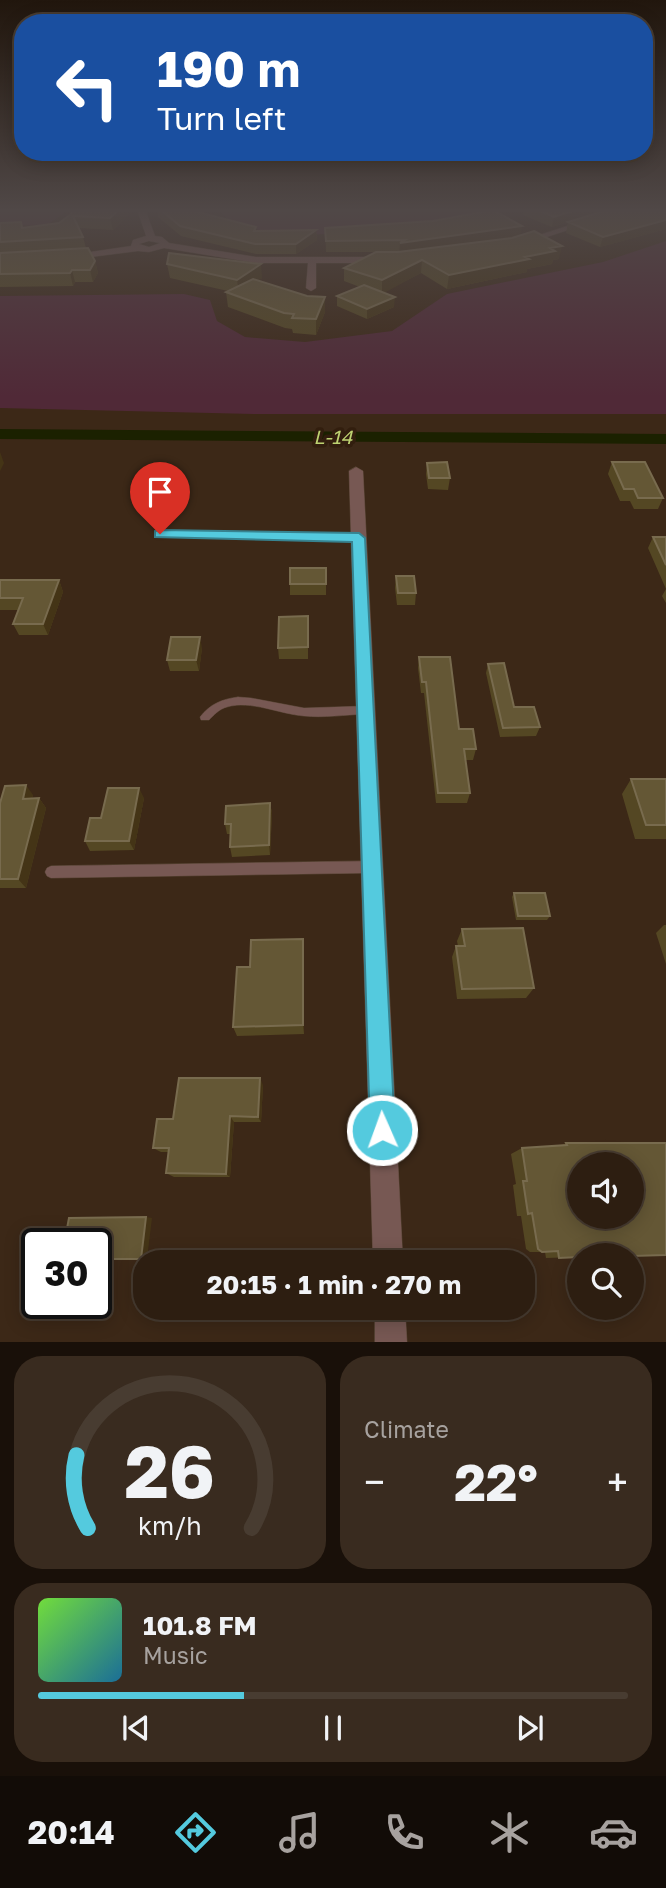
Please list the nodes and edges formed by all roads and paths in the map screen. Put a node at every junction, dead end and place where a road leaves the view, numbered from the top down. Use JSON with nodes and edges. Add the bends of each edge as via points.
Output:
{"nodes":[{"id":1,"x":312,"y":272,"type":"edge"},
{"id":2,"x":311,"y":288,"type":"dead end"},
{"id":3,"x":356,"y":471,"type":"dead end"},
{"id":4,"x":160,"y":534,"type":"dead end"},
{"id":5,"x":359,"y":538,"type":"junction"},
{"id":6,"x":365,"y":710,"type":"junction"},
{"id":7,"x":205,"y":717,"type":"dead end"},
{"id":8,"x":372,"y":867,"type":"junction"},
{"id":9,"x":51,"y":872,"type":"dead end"},
{"id":10,"x":388,"y":1250,"type":"edge"},
{"id":11,"x":390,"y":1320,"type":"edge"},
{"id":12,"x":391,"y":1342,"type":"edge"}],
"edges":[{"from":1,"to":2,"type":"street"},
{"from":3,"to":5,"type":"street"},
{"from":4,"to":5,"type":"lane"},
{"from":5,"to":6,"type":"street"},
{"from":6,"to":7,"type":"lane","via":[[300,712],[231,702],[214,706]]},
{"from":6,"to":8,"type":"street"},
{"from":8,"to":9,"type":"lane"},
{"from":8,"to":10,"type":"street"},
{"from":11,"to":12,"type":"street"}]}
